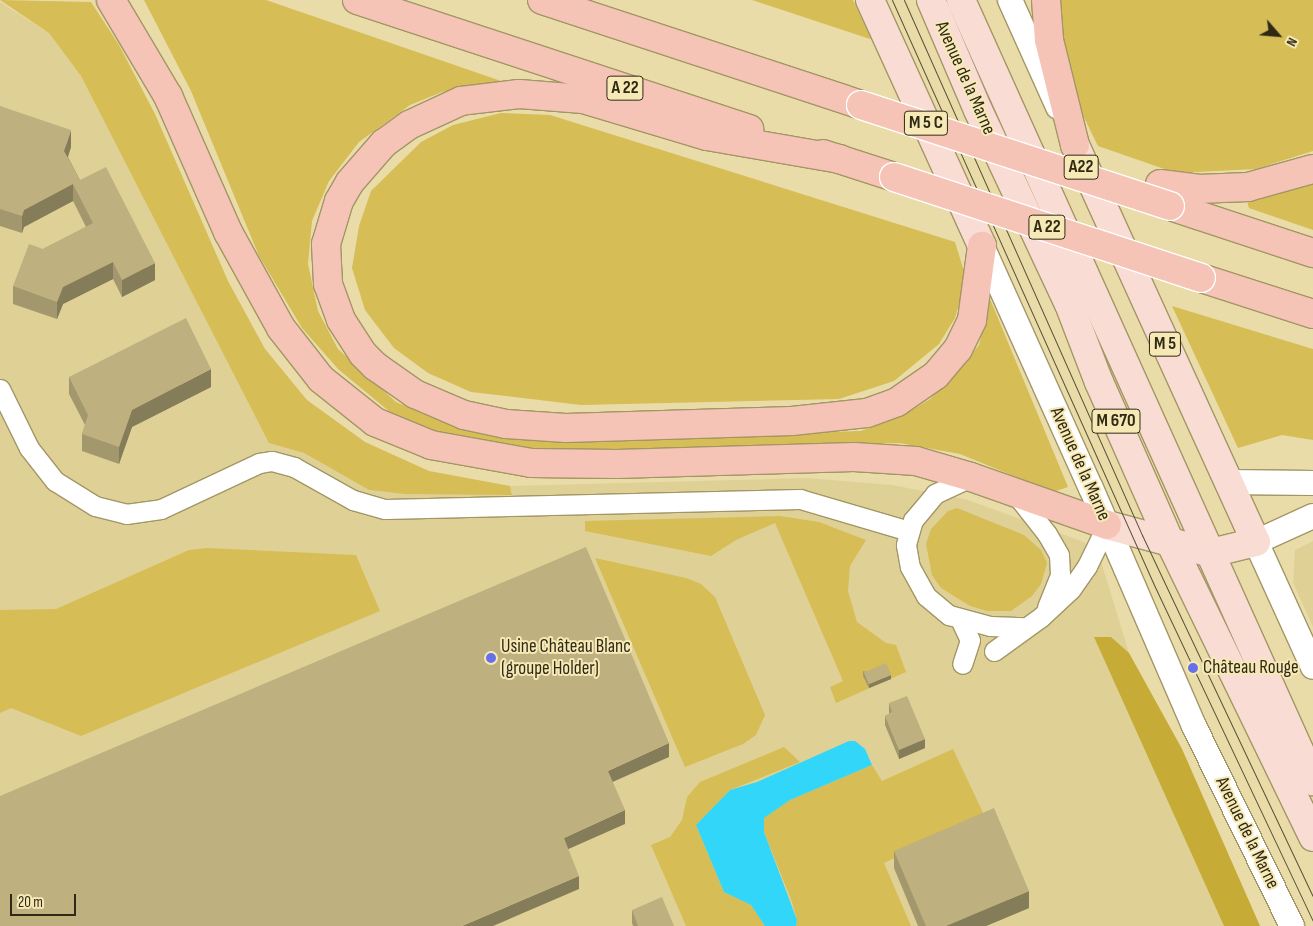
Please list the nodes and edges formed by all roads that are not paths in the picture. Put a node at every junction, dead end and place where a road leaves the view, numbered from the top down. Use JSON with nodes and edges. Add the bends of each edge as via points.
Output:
{"nodes":[{"id":1,"x":111,"y":0,"type":"edge"},
{"id":2,"x":356,"y":0,"type":"edge"},
{"id":3,"x":542,"y":0,"type":"edge"},
{"id":4,"x":870,"y":0,"type":"edge"},
{"id":5,"x":931,"y":0,"type":"edge"},
{"id":6,"x":961,"y":0,"type":"edge"},
{"id":7,"x":1010,"y":0,"type":"edge"},
{"id":8,"x":1046,"y":0,"type":"edge"},
{"id":9,"x":1075,"y":146,"type":"junction"},
{"id":10,"x":840,"y":159,"type":"junction"},
{"id":11,"x":1313,"y":169,"type":"edge"},
{"id":12,"x":1165,"y":195,"type":"junction"},
{"id":13,"x":982,"y":246,"type":"junction"},
{"id":14,"x":1313,"y":253,"type":"edge"},
{"id":15,"x":1313,"y":314,"type":"edge"},
{"id":16,"x":0,"y":389,"type":"edge"},
{"id":17,"x":971,"y":477,"type":"junction"},
{"id":18,"x":1228,"y":482,"type":"junction"},
{"id":19,"x":1313,"y":482,"type":"edge"},
{"id":20,"x":1014,"y":492,"type":"junction"},
{"id":21,"x":1313,"y":516,"type":"edge"},
{"id":22,"x":1107,"y":525,"type":"junction"},
{"id":23,"x":909,"y":531,"type":"junction"},
{"id":24,"x":1170,"y":542,"type":"junction"},
{"id":25,"x":1256,"y":542,"type":"junction"},
{"id":26,"x":1211,"y":553,"type":"junction"},
{"id":27,"x":1041,"y":616,"type":"junction"},
{"id":28,"x":960,"y":619,"type":"junction"},
{"id":29,"x":1024,"y":627,"type":"junction"},
{"id":30,"x":994,"y":651,"type":"dead end"},
{"id":31,"x":962,"y":664,"type":"dead end"},
{"id":32,"x":1313,"y":667,"type":"edge"},
{"id":33,"x":1313,"y":781,"type":"edge"},
{"id":34,"x":1313,"y":837,"type":"edge"},
{"id":35,"x":1292,"y":926,"type":"edge"}],
"edges":[{"from":1,"to":17,"type":"highway","via":[[168,96],[228,232],[281,328],[321,379],[375,422],[431,445],[531,463],[877,458],[916,461]]},
{"from":2,"to":10,"type":"highway","number":"A 22"},
{"from":3,"to":12,"type":"highway","number":"A22","bridge":true,"via":[[1002,151]]},
{"from":4,"to":13,"type":"main road","name":"Avenue de la Marne","number":"M 5 C"},
{"from":5,"to":24,"type":"main road","name":"Avenue de la Marne","number":"M 670","via":[[1069,304],[1099,382]]},
{"from":6,"to":26,"type":"main road","name":"Avenue de la Marne","number":"M 670"},
{"from":7,"to":9,"type":"street","number":"M 5"},
{"from":8,"to":9,"type":"highway","via":[[1048,40]]},
{"from":9,"to":18,"type":"main road","number":"M 5"},
{"from":10,"to":13,"type":"highway","via":[[715,138],[583,99],[519,94],[461,101],[435,111],[390,139],[366,161],[350,182],[339,201],[326,244],[328,284],[341,320],[363,354],[375,366],[415,394],[464,415],[506,424],[566,428],[792,421],[867,413],[897,402],[936,374],[958,349],[972,320]]},
{"from":10,"to":15,"type":"highway","number":"A 22","bridge":true},
{"from":11,"to":12,"type":"highway","via":[[1248,187],[1198,189]]},
{"from":12,"to":14,"type":"highway"},
{"from":13,"to":22,"type":"street","name":"Avenue de la Marne","number":"M 5 C"},
{"from":16,"to":23,"type":"street","via":[[29,448],[50,476],[80,498],[126,514],[161,509],[254,466],[272,462],[294,467],[353,500],[385,509],[800,498]]},
{"from":17,"to":20,"type":"highway"},
{"from":17,"to":23,"type":"street","via":[[935,494],[913,520]]},
{"from":18,"to":19,"type":"street"},
{"from":18,"to":25,"type":"main road","number":"M 5"},
{"from":20,"to":22,"type":"highway"},
{"from":20,"to":27,"type":"street","via":[[1059,555],[1057,586]]},
{"from":21,"to":25,"type":"street"},
{"from":22,"to":24,"type":"main road"},
{"from":22,"to":27,"type":"street","via":[[1080,578]]},
{"from":22,"to":35,"type":"street","name":"Avenue de la Marne","number":"M 5 C","via":[[1194,726]]},
{"from":23,"to":28,"type":"street","via":[[907,557],[919,586],[937,607]]},
{"from":24,"to":26,"type":"main road"},
{"from":24,"to":34,"type":"main road","name":"Avenue de la Marne","number":"M 670"},
{"from":25,"to":26,"type":"main road"},
{"from":25,"to":32,"type":"street","number":"M 5"},
{"from":26,"to":33,"type":"main road","name":"Avenue de la Marne","number":"M 670"},
{"from":27,"to":29,"type":"street"},
{"from":28,"to":29,"type":"street","via":[[990,626]]},
{"from":28,"to":31,"type":"street","via":[[970,640]]},
{"from":29,"to":30,"type":"street"}]}
